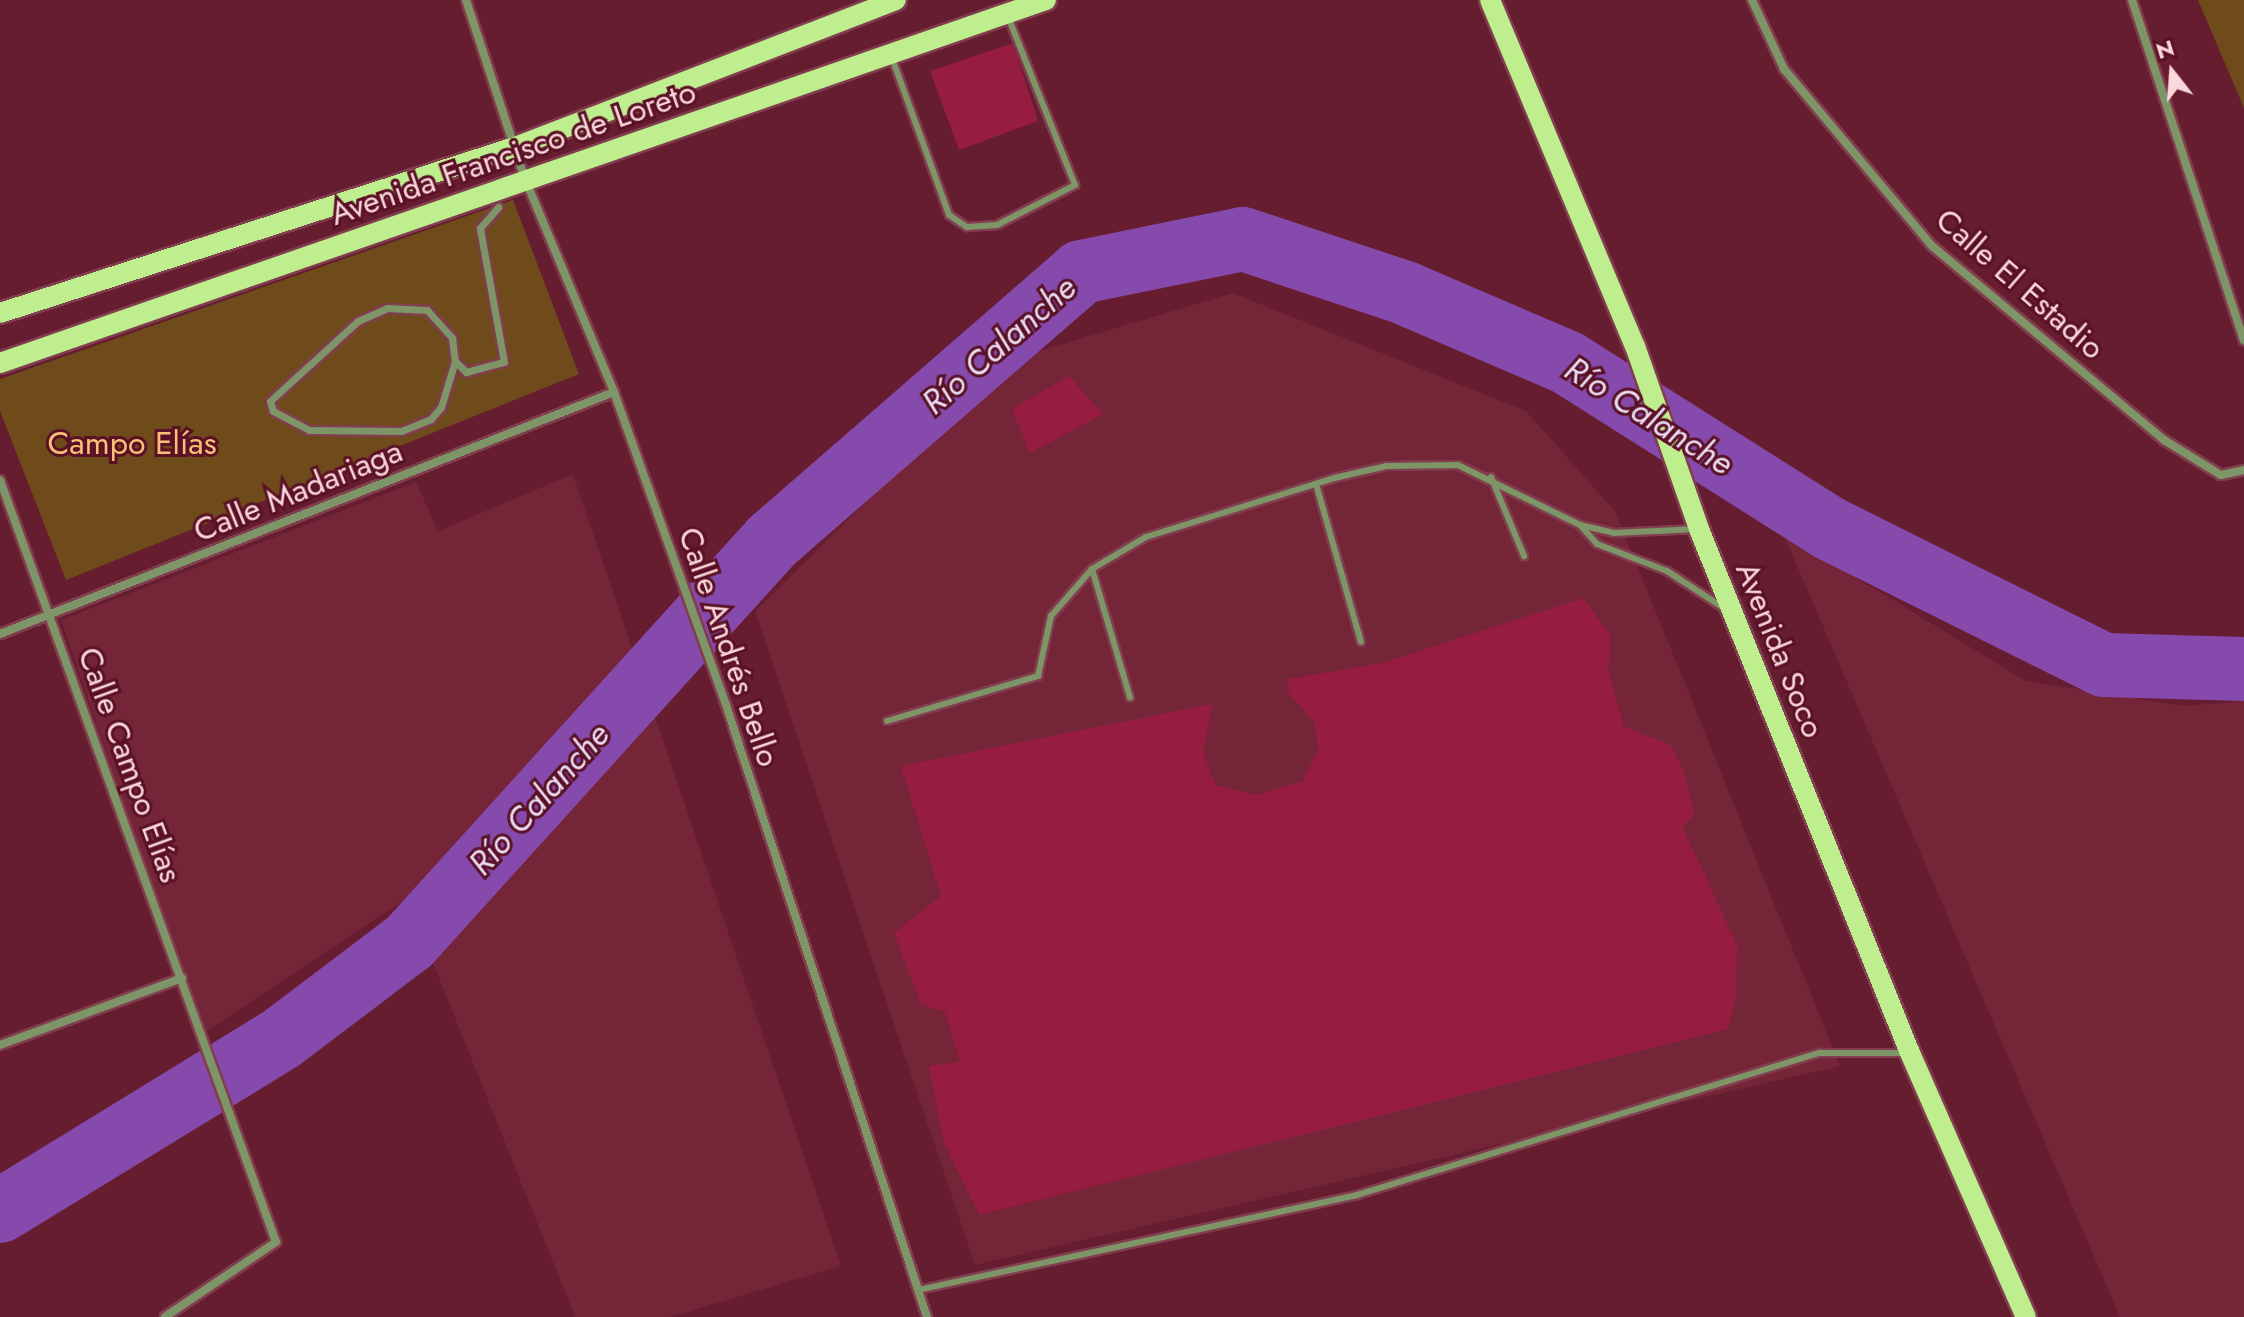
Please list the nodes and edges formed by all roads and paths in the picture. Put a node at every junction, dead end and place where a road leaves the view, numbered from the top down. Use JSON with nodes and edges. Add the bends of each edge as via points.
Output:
{"nodes":[{"id":1,"x":466,"y":0,"type":"edge"},
{"id":2,"x":896,"y":0,"type":"edge"},
{"id":3,"x":1046,"y":0,"type":"edge"},
{"id":4,"x":1490,"y":0,"type":"edge"},
{"id":5,"x":1752,"y":0,"type":"edge"},
{"id":6,"x":2132,"y":0,"type":"edge"},
{"id":7,"x":1007,"y":14,"type":"junction"},
{"id":8,"x":892,"y":58,"type":"junction"},
{"id":9,"x":515,"y":147,"type":"junction"},
{"id":10,"x":525,"y":179,"type":"junction"},
{"id":11,"x":498,"y":207,"type":"dead end"},
{"id":12,"x":0,"y":313,"type":"edge"},
{"id":13,"x":2244,"y":340,"type":"edge"},
{"id":14,"x":455,"y":361,"type":"junction"},
{"id":15,"x":0,"y":363,"type":"edge"},
{"id":16,"x":614,"y":392,"type":"junction"},
{"id":17,"x":2244,"y":470,"type":"edge"},
{"id":18,"x":1491,"y":477,"type":"junction"},
{"id":19,"x":0,"y":480,"type":"edge"},
{"id":20,"x":1316,"y":484,"type":"junction"},
{"id":21,"x":1580,"y":525,"type":"junction"},
{"id":22,"x":1699,"y":529,"type":"junction"},
{"id":23,"x":1524,"y":556,"type":"dead end"},
{"id":24,"x":1092,"y":569,"type":"junction"},
{"id":25,"x":1733,"y":614,"type":"junction"},
{"id":26,"x":50,"y":615,"type":"junction"},
{"id":27,"x":0,"y":634,"type":"edge"},
{"id":28,"x":1361,"y":642,"type":"dead end"},
{"id":29,"x":1130,"y":697,"type":"dead end"},
{"id":30,"x":887,"y":721,"type":"dead end"},
{"id":31,"x":182,"y":978,"type":"junction"},
{"id":32,"x":0,"y":1045,"type":"edge"},
{"id":33,"x":1910,"y":1053,"type":"junction"},
{"id":34,"x":918,"y":1290,"type":"junction"},
{"id":35,"x":165,"y":1317,"type":"edge"},
{"id":36,"x":927,"y":1317,"type":"edge"},
{"id":37,"x":2026,"y":1317,"type":"edge"}],
"edges":[{"from":1,"to":9,"type":"street","name":"Calle Andrés Bello"},
{"from":2,"to":9,"type":"main road","name":"Avenida Francisco de Loreto"},
{"from":3,"to":7,"type":"main road","name":"Avenida Francisco de Loreto"},
{"from":4,"to":22,"type":"main road","name":"Avenida Soco","via":[[1635,346]]},
{"from":5,"to":17,"type":"street","name":"Calle El Estadio","via":[[1784,69],[1932,246],[2164,440],[2221,475]]},
{"from":6,"to":13,"type":"street"},
{"from":7,"to":8,"type":"main road","name":"Avenida Francisco de Loreto"},
{"from":7,"to":8,"type":"lane","via":[[1075,185],[997,225],[967,227],[949,215]]},
{"from":8,"to":10,"type":"main road","name":"Avenida Francisco de Loreto"},
{"from":9,"to":10,"type":"street","name":"Calle Andrés Bello"},
{"from":9,"to":12,"type":"main road","name":"Avenida Francisco de Loreto"},
{"from":10,"to":15,"type":"main road","name":"Avenida Francisco de Loreto"},
{"from":10,"to":16,"type":"street","name":"Calle Andrés Bello"},
{"from":11,"to":14,"type":"street","via":[[480,228],[504,362],[466,372]]},
{"from":14,"to":14,"type":"street","via":[[452,338],[427,310],[376,310],[270,401],[273,411],[309,430],[401,431],[431,419],[441,407]]},
{"from":16,"to":26,"type":"street","name":"Calle Madariaga"},
{"from":16,"to":34,"type":"street","name":"Calle Andrés Bello","via":[[726,705]]},
{"from":18,"to":20,"type":"lane","via":[[1458,465],[1387,466]]},
{"from":18,"to":21,"type":"lane"},
{"from":18,"to":23,"type":"lane"},
{"from":19,"to":26,"type":"street","name":"Calle Campo Elías"},
{"from":20,"to":24,"type":"lane","via":[[1146,537]]},
{"from":20,"to":28,"type":"lane"},
{"from":21,"to":22,"type":"lane","via":[[1614,533]]},
{"from":21,"to":25,"type":"lane","via":[[1597,544],[1667,571]]},
{"from":22,"to":25,"type":"main road","name":"Avenida Soco"},
{"from":24,"to":29,"type":"lane"},
{"from":24,"to":30,"type":"lane","via":[[1051,616],[1038,676]]},
{"from":25,"to":33,"type":"main road","name":"Avenida Soco"},
{"from":26,"to":27,"type":"street","name":"Calle Madariaga"},
{"from":26,"to":31,"type":"street","name":"Calle Campo Elías"},
{"from":31,"to":32,"type":"street"},
{"from":31,"to":35,"type":"street","name":"Calle Campo Elías","via":[[276,1242]]},
{"from":33,"to":34,"type":"lane","via":[[1820,1053],[1357,1195]]},
{"from":33,"to":37,"type":"main road","name":"Avenida Soco"},
{"from":34,"to":36,"type":"street","name":"Calle Andrés Bello"}]}
